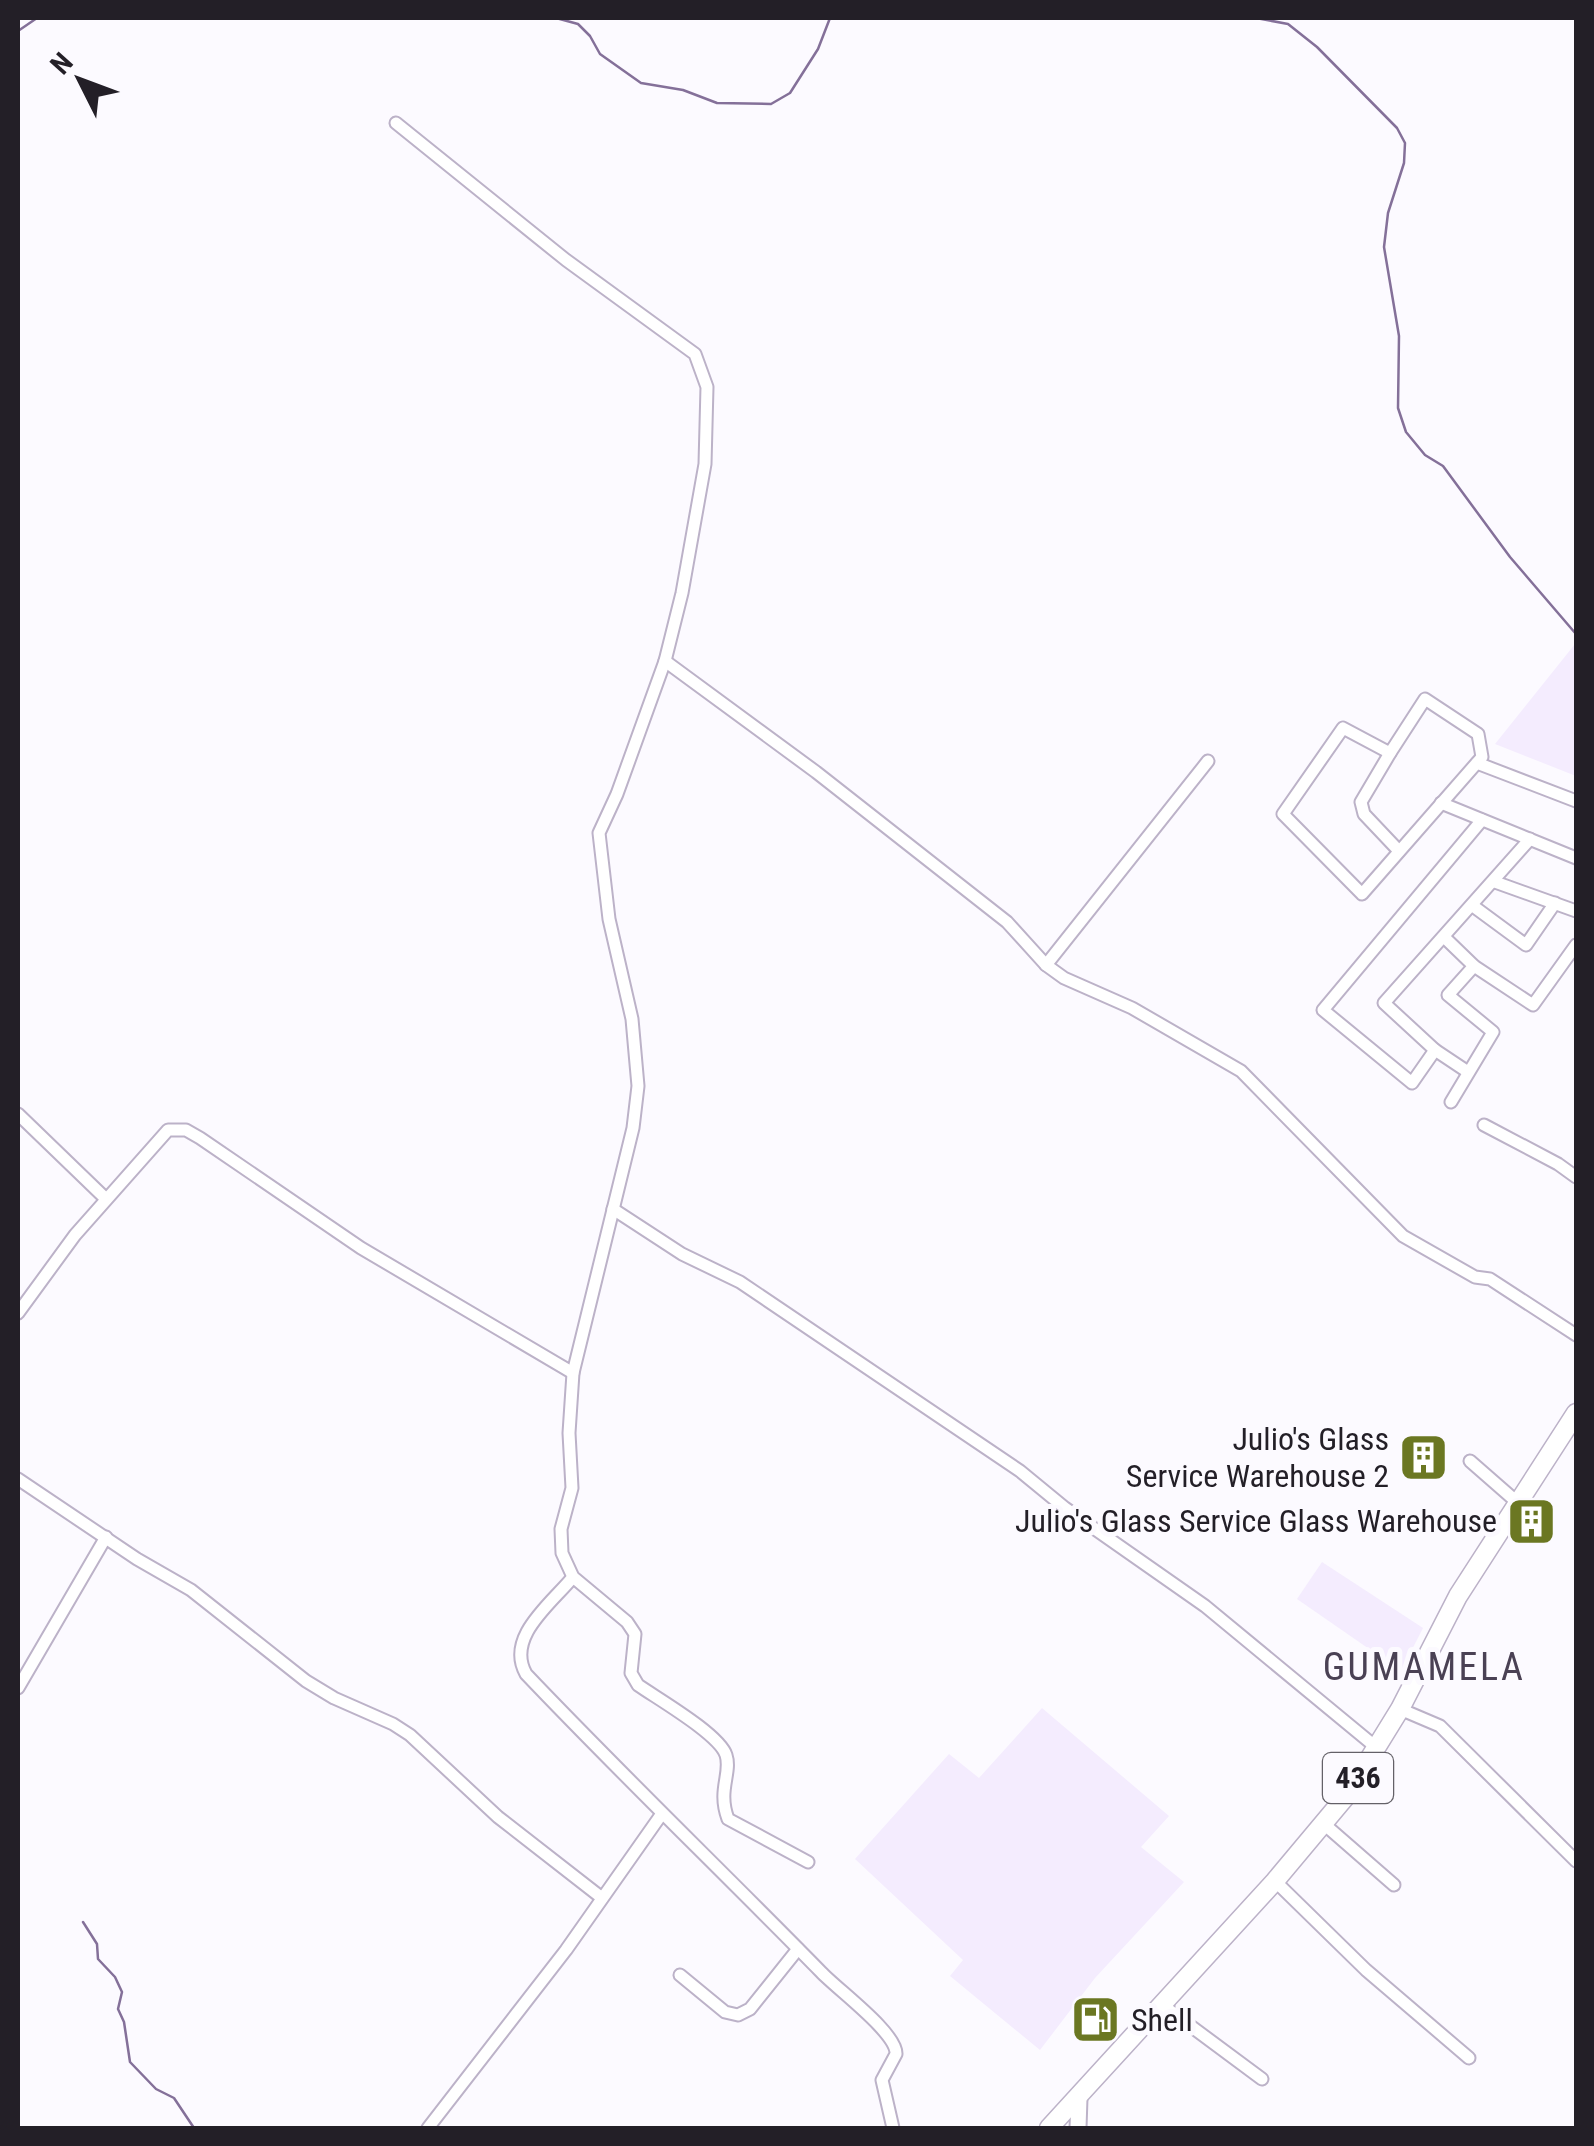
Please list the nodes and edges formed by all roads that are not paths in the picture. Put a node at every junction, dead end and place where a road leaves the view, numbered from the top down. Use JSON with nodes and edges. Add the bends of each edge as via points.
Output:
{"nodes":[{"id":1,"x":396,"y":124,"type":"dead end"},
{"id":2,"x":666,"y":661,"type":"junction"},
{"id":3,"x":1390,"y":753,"type":"junction"},
{"id":4,"x":1208,"y":761,"type":"dead end"},
{"id":5,"x":1477,"y":763,"type":"junction"},
{"id":6,"x":1576,"y":801,"type":"edge"},
{"id":7,"x":1441,"y":803,"type":"junction"},
{"id":8,"x":1482,"y":820,"type":"junction"},
{"id":9,"x":1530,"y":839,"type":"junction"},
{"id":10,"x":1399,"y":851,"type":"junction"},
{"id":11,"x":1576,"y":858,"type":"edge"},
{"id":12,"x":1495,"y":882,"type":"junction"},
{"id":13,"x":1555,"y":903,"type":"junction"},
{"id":14,"x":1473,"y":906,"type":"junction"},
{"id":15,"x":1576,"y":911,"type":"edge"},
{"id":16,"x":1444,"y":937,"type":"junction"},
{"id":17,"x":1576,"y":945,"type":"edge"},
{"id":18,"x":1046,"y":966,"type":"junction"},
{"id":19,"x":1474,"y":966,"type":"junction"},
{"id":20,"x":1435,"y":1050,"type":"junction"},
{"id":21,"x":1468,"y":1072,"type":"junction"},
{"id":22,"x":1451,"y":1102,"type":"dead end"},
{"id":23,"x":18,"y":1114,"type":"edge"},
{"id":24,"x":1484,"y":1126,"type":"dead end"},
{"id":25,"x":1576,"y":1177,"type":"edge"},
{"id":26,"x":105,"y":1198,"type":"junction"},
{"id":27,"x":613,"y":1209,"type":"junction"},
{"id":28,"x":18,"y":1314,"type":"edge"},
{"id":29,"x":1576,"y":1335,"type":"edge"},
{"id":30,"x":573,"y":1373,"type":"junction"},
{"id":31,"x":1576,"y":1413,"type":"edge"},
{"id":32,"x":1470,"y":1461,"type":"dead end"},
{"id":33,"x":18,"y":1479,"type":"edge"},
{"id":34,"x":1518,"y":1503,"type":"junction"},
{"id":35,"x":106,"y":1538,"type":"junction"},
{"id":36,"x":573,"y":1578,"type":"junction"},
{"id":37,"x":18,"y":1688,"type":"edge"},
{"id":38,"x":1400,"y":1709,"type":"junction"},
{"id":39,"x":1378,"y":1748,"type":"junction"},
{"id":40,"x":661,"y":1814,"type":"junction"},
{"id":41,"x":1324,"y":1824,"type":"junction"},
{"id":42,"x":1576,"y":1860,"type":"edge"},
{"id":43,"x":808,"y":1862,"type":"dead end"},
{"id":44,"x":1274,"y":1881,"type":"junction"},
{"id":45,"x":1394,"y":1885,"type":"dead end"},
{"id":46,"x":602,"y":1898,"type":"junction"},
{"id":47,"x":798,"y":1949,"type":"junction"},
{"id":48,"x":680,"y":1976,"type":"dead end"},
{"id":49,"x":1161,"y":2004,"type":"junction"},
{"id":50,"x":1468,"y":2058,"type":"dead end"},
{"id":51,"x":1262,"y":2079,"type":"dead end"},
{"id":52,"x":1079,"y":2098,"type":"junction"},
{"id":53,"x":428,"y":2128,"type":"edge"},
{"id":54,"x":893,"y":2128,"type":"edge"},
{"id":55,"x":1049,"y":2128,"type":"edge"},
{"id":56,"x":1078,"y":2128,"type":"edge"}],
"edges":[{"from":1,"to":2,"type":"street","via":[[695,354],[708,387],[705,464]]},
{"from":2,"to":18,"type":"street","via":[[1007,922]]},
{"from":2,"to":27,"type":"street","via":[[600,833],[609,918],[638,1060],[633,1128]]},
{"from":3,"to":5,"type":"street","via":[[1424,699],[1478,734]]},
{"from":3,"to":10,"type":"street","via":[[1361,802]]},
{"from":3,"to":10,"type":"street","via":[[1343,728],[1282,814],[1362,894]]},
{"from":4,"to":18,"type":"street"},
{"from":5,"to":6,"type":"street"},
{"from":5,"to":7,"type":"street"},
{"from":7,"to":8,"type":"street"},
{"from":7,"to":10,"type":"street"},
{"from":8,"to":9,"type":"street"},
{"from":8,"to":20,"type":"street","via":[[1322,1010],[1412,1082]]},
{"from":9,"to":11,"type":"street"},
{"from":9,"to":12,"type":"street"},
{"from":12,"to":13,"type":"street"},
{"from":12,"to":14,"type":"street"},
{"from":13,"to":14,"type":"street","via":[[1526,945]]},
{"from":13,"to":15,"type":"street"},
{"from":14,"to":16,"type":"street"},
{"from":16,"to":19,"type":"street"},
{"from":16,"to":20,"type":"street","via":[[1384,1003]]},
{"from":17,"to":19,"type":"street","via":[[1533,1005]]},
{"from":18,"to":29,"type":"street","via":[[1241,1071],[1403,1236],[1490,1280]]},
{"from":19,"to":21,"type":"street","via":[[1448,995],[1494,1032]]},
{"from":20,"to":21,"type":"street"},
{"from":21,"to":22,"type":"street"},
{"from":23,"to":26,"type":"street"},
{"from":24,"to":25,"type":"street"},
{"from":26,"to":28,"type":"street"},
{"from":26,"to":30,"type":"street","via":[[168,1130],[186,1130],[361,1248]]},
{"from":27,"to":30,"type":"street"},
{"from":27,"to":39,"type":"street","via":[[740,1282],[1020,1472],[1205,1606]]},
{"from":30,"to":36,"type":"street","via":[[572,1488],[561,1529]]},
{"from":31,"to":34,"type":"main road","number":"436"},
{"from":32,"to":34,"type":"street"},
{"from":33,"to":35,"type":"street"},
{"from":34,"to":38,"type":"main road","number":"436","via":[[1458,1596]]},
{"from":35,"to":37,"type":"street"},
{"from":35,"to":46,"type":"street","via":[[191,1590],[306,1681],[410,1735],[498,1817]]},
{"from":36,"to":40,"type":"street","via":[[532,1622],[520,1665]]},
{"from":36,"to":43,"type":"street","via":[[635,1634],[631,1673],[638,1685],[720,1744],[728,1759],[722,1790],[728,1818]]},
{"from":38,"to":39,"type":"main road","number":"436"},
{"from":38,"to":42,"type":"street","via":[[1440,1726]]},
{"from":39,"to":41,"type":"main road","number":"436"},
{"from":40,"to":46,"type":"street"},
{"from":40,"to":47,"type":"street"},
{"from":41,"to":44,"type":"main road","number":"436"},
{"from":41,"to":45,"type":"street"},
{"from":44,"to":49,"type":"main road","number":"436"},
{"from":44,"to":50,"type":"street"},
{"from":46,"to":53,"type":"street"},
{"from":47,"to":48,"type":"street","via":[[738,2015]]},
{"from":47,"to":54,"type":"street","via":[[893,2040],[896,2054],[882,2080]]},
{"from":49,"to":51,"type":"street"},
{"from":49,"to":52,"type":"main road","number":"436"},
{"from":52,"to":55,"type":"main road","number":"436"},
{"from":52,"to":56,"type":"main road"}]}
